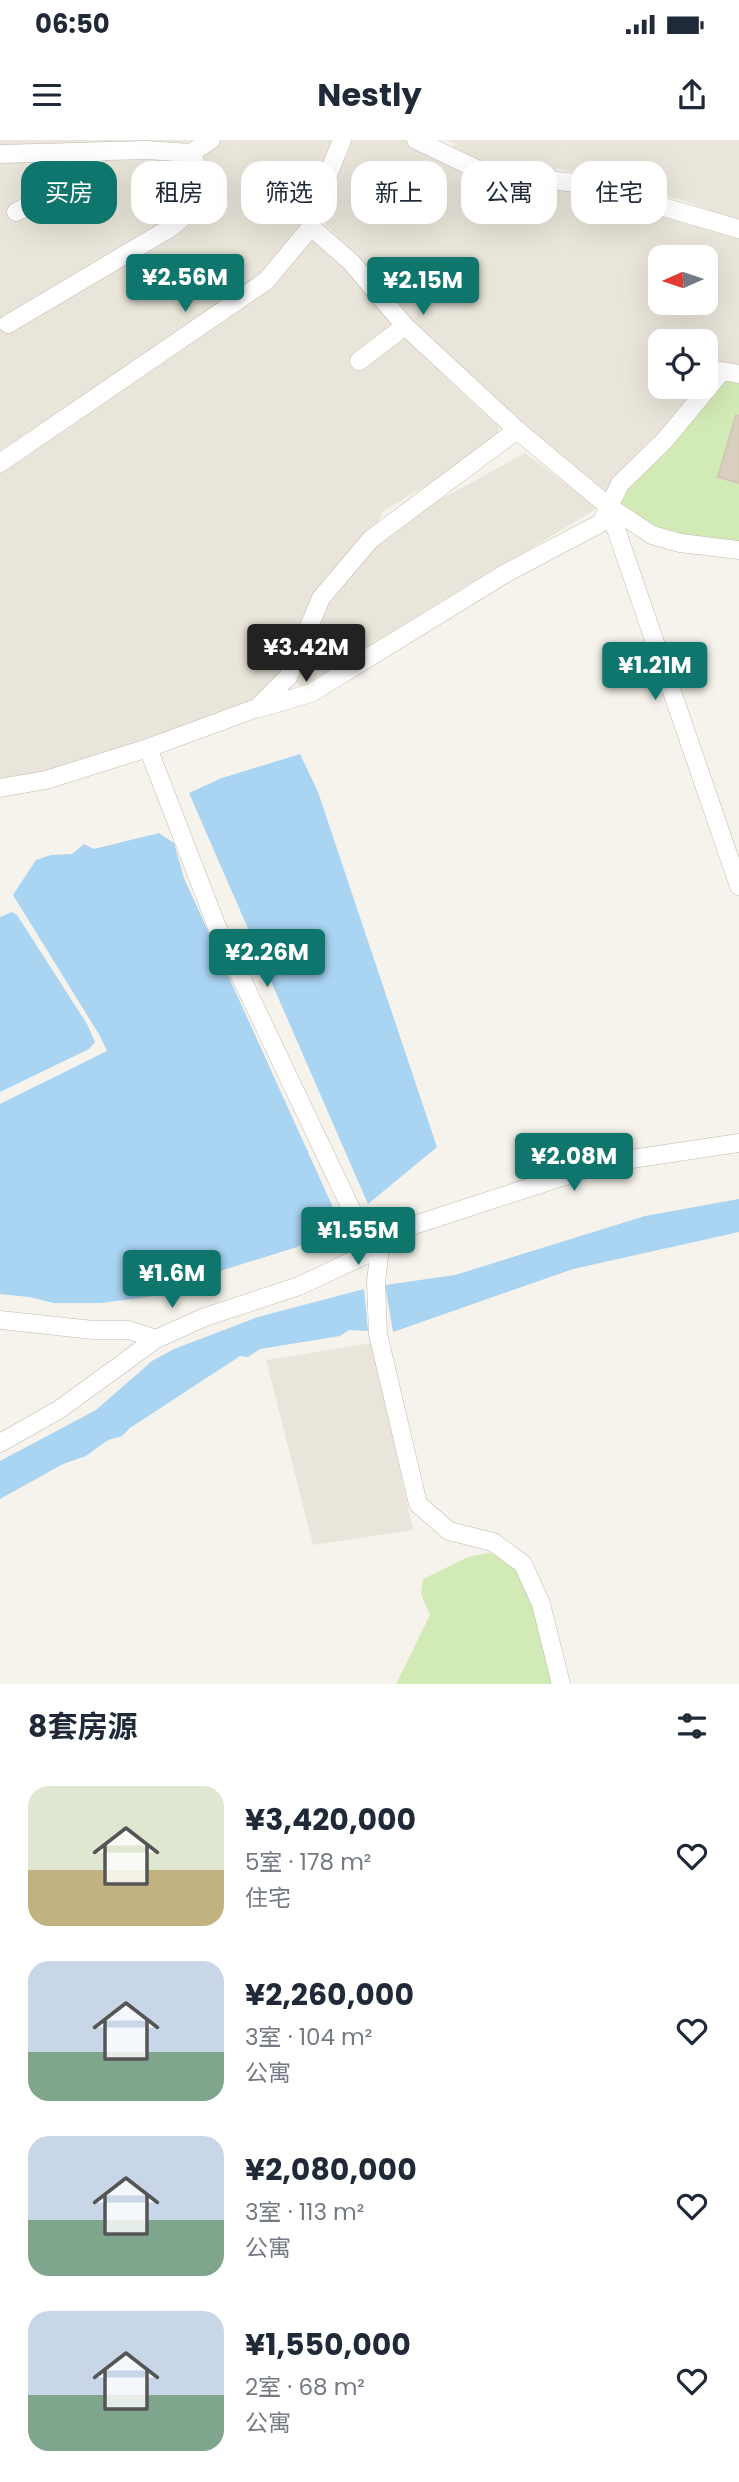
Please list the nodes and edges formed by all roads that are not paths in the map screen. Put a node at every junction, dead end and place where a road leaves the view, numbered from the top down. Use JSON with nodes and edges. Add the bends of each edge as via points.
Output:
{"nodes":[{"id":1,"x":211,"y":140,"type":"edge"},
{"id":2,"x":342,"y":140,"type":"edge"},
{"id":3,"x":416,"y":140,"type":"edge"},
{"id":4,"x":98,"y":152,"type":"junction"},
{"id":5,"x":191,"y":153,"type":"junction"},
{"id":6,"x":0,"y":154,"type":"edge"},
{"id":7,"x":16,"y":212,"type":"dead end"},
{"id":8,"x":311,"y":227,"type":"junction"},
{"id":9,"x":739,"y":229,"type":"edge"},
{"id":10,"x":8,"y":324,"type":"dead end"},
{"id":11,"x":405,"y":326,"type":"junction"},
{"id":12,"x":359,"y":361,"type":"dead end"},
{"id":13,"x":739,"y":374,"type":"edge"},
{"id":14,"x":517,"y":430,"type":"junction"},
{"id":15,"x":0,"y":463,"type":"edge"},
{"id":16,"x":608,"y":506,"type":"junction"},
{"id":17,"x":739,"y":550,"type":"edge"},
{"id":18,"x":257,"y":709,"type":"junction"},
{"id":19,"x":148,"y":748,"type":"junction"},
{"id":20,"x":0,"y":788,"type":"edge"},
{"id":21,"x":739,"y":886,"type":"edge"},
{"id":22,"x":739,"y":1143,"type":"edge"},
{"id":23,"x":380,"y":1248,"type":"junction"},
{"id":24,"x":0,"y":1320,"type":"edge"},
{"id":25,"x":156,"y":1339,"type":"junction"},
{"id":26,"x":0,"y":1443,"type":"edge"},
{"id":27,"x":561,"y":1684,"type":"edge"}],
"edges":[{"from":1,"to":5,"type":"street"},
{"from":2,"to":8,"type":"street"},
{"from":3,"to":9,"type":"street","via":[[485,173],[585,184]]},
{"from":4,"to":5,"type":"street"},
{"from":4,"to":6,"type":"street"},
{"from":4,"to":7,"type":"street","via":[[88,169]]},
{"from":5,"to":10,"type":"street","via":[[210,195],[170,228]]},
{"from":8,"to":11,"type":"street","via":[[351,262]]},
{"from":8,"to":15,"type":"street","via":[[266,281]]},
{"from":11,"to":12,"type":"street"},
{"from":11,"to":14,"type":"street"},
{"from":13,"to":16,"type":"street","via":[[722,371],[665,440],[620,484]]},
{"from":14,"to":16,"type":"street"},
{"from":14,"to":18,"type":"street","via":[[371,539],[321,598],[288,677]]},
{"from":16,"to":17,"type":"street","via":[[652,535]]},
{"from":16,"to":18,"type":"street","via":[[601,523],[508,572],[311,693]]},
{"from":16,"to":21,"type":"street"},
{"from":18,"to":19,"type":"street"},
{"from":19,"to":20,"type":"street","via":[[46,780]]},
{"from":19,"to":23,"type":"street","via":[[217,927],[365,1238]]},
{"from":22,"to":23,"type":"street","via":[[605,1163],[405,1228]]},
{"from":23,"to":25,"type":"street","via":[[299,1286],[205,1317]]},
{"from":23,"to":27,"type":"street","via":[[378,1334],[418,1504],[449,1531],[493,1542],[523,1564],[541,1604]]},
{"from":24,"to":25,"type":"street","via":[[129,1330]]},
{"from":25,"to":26,"type":"street","via":[[60,1409]]}]}
